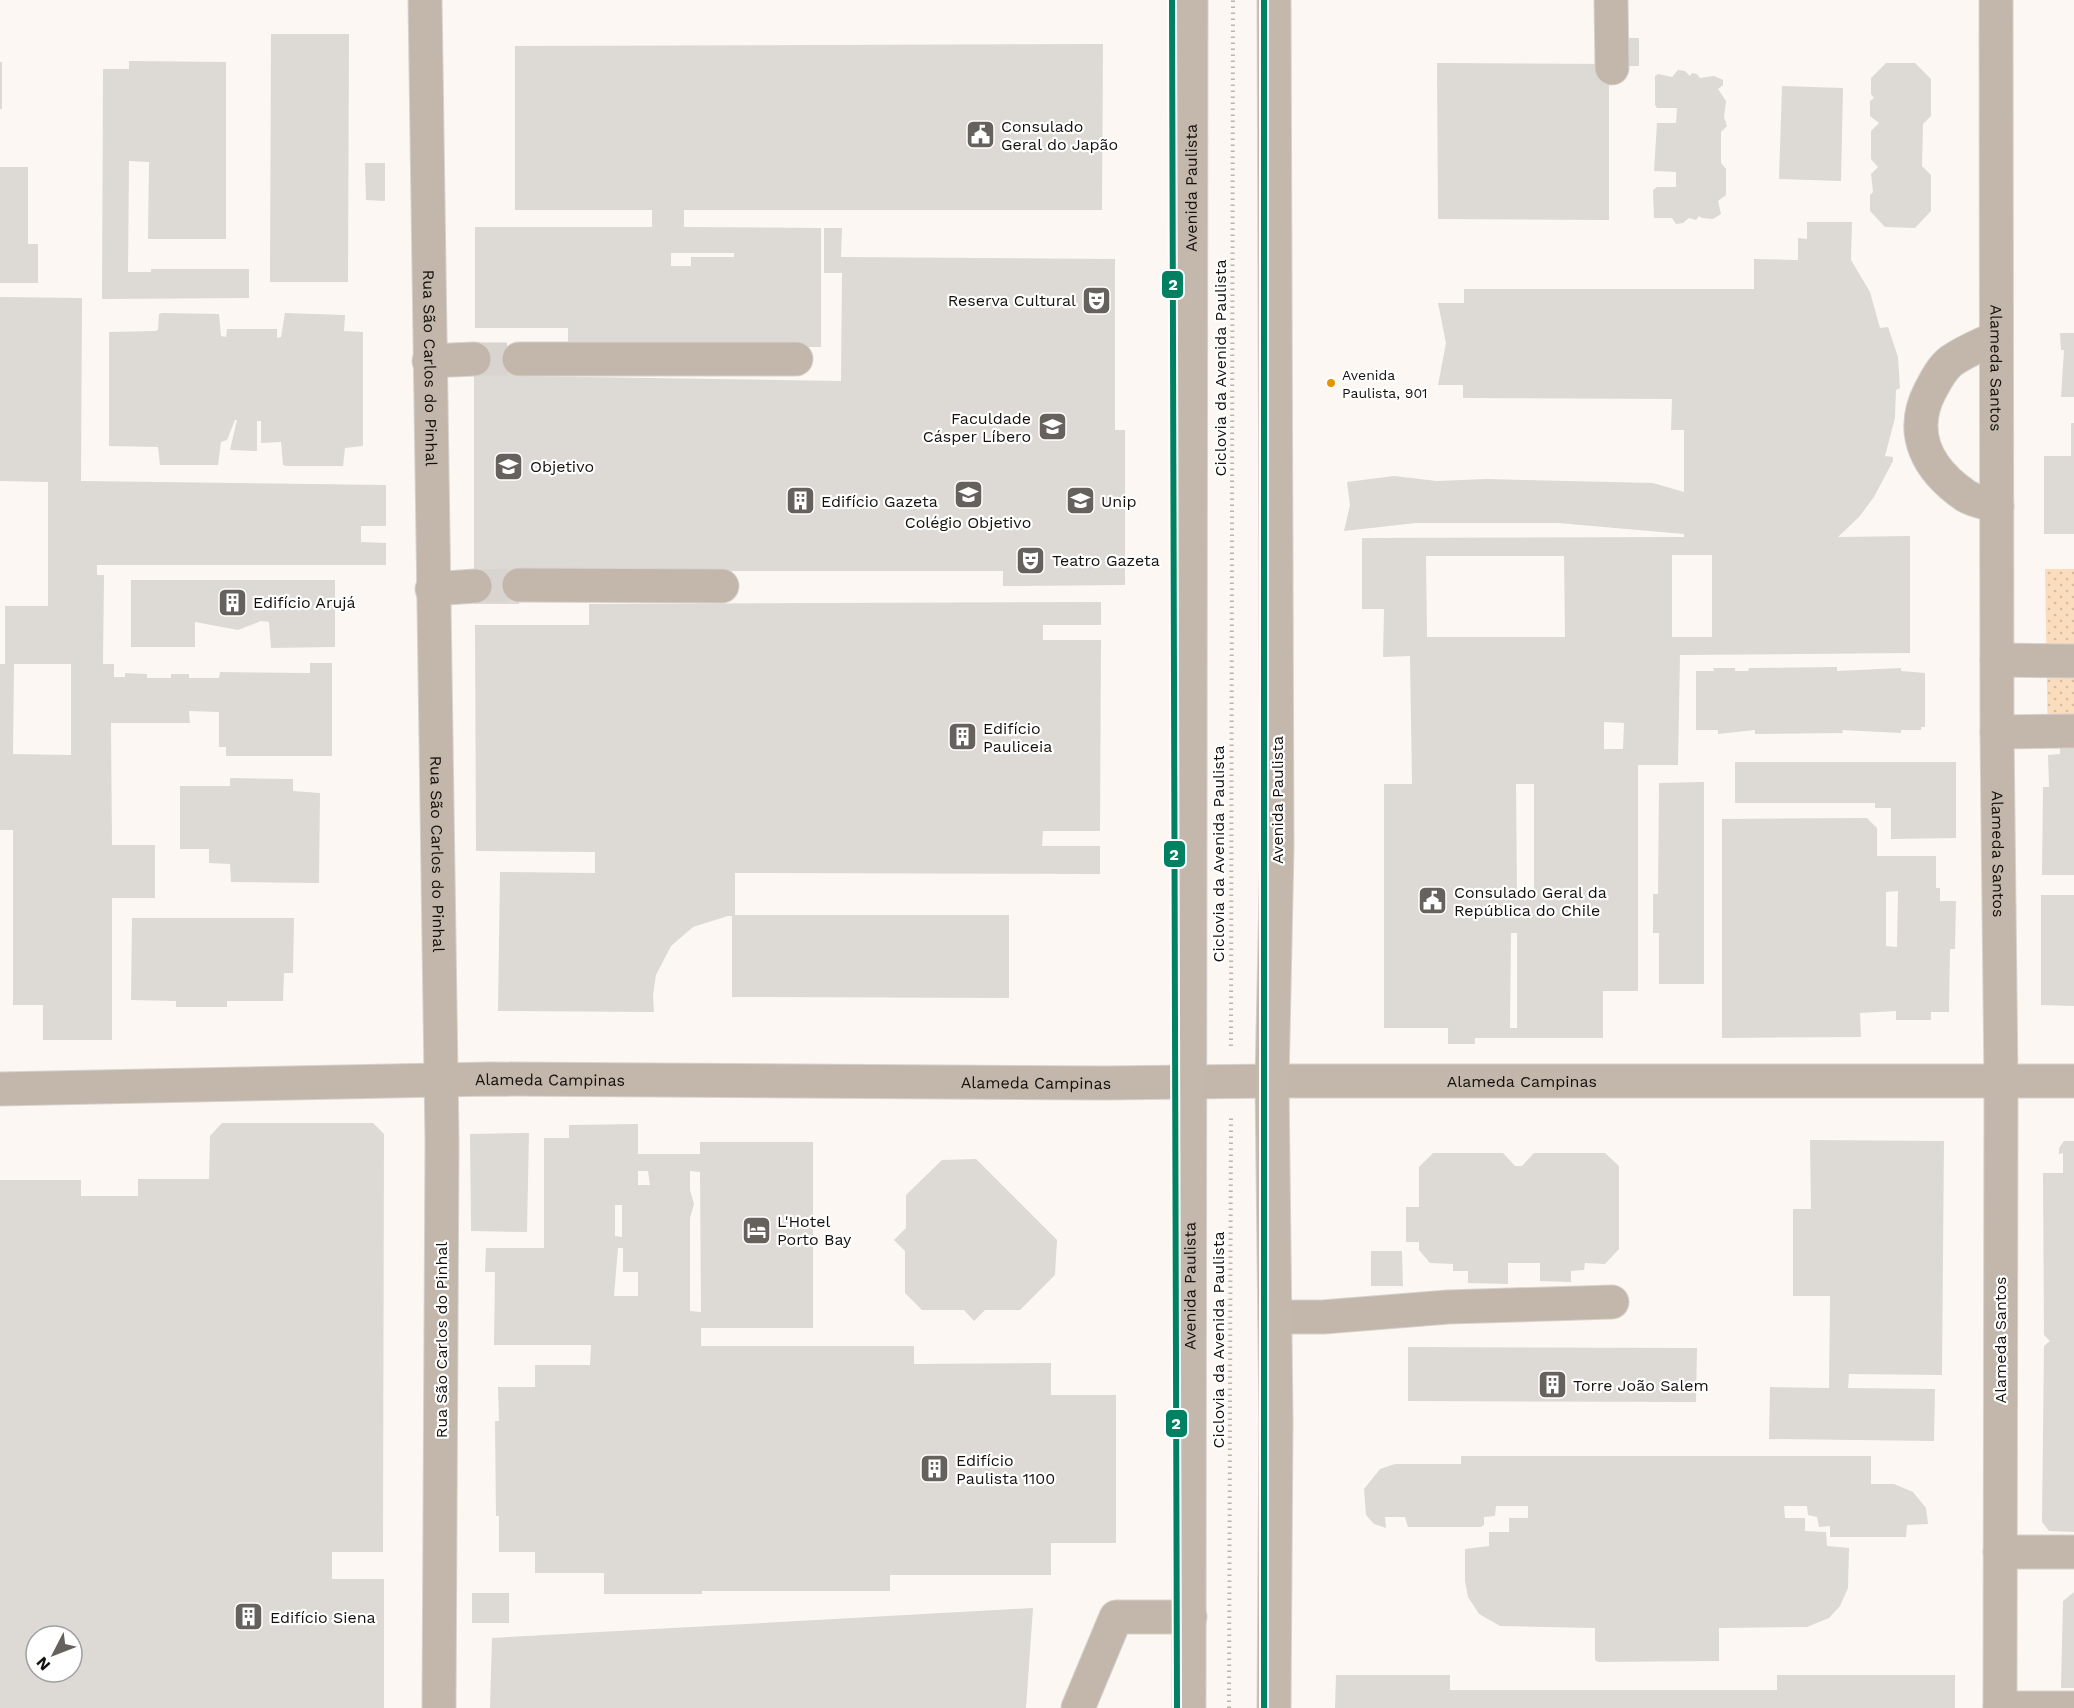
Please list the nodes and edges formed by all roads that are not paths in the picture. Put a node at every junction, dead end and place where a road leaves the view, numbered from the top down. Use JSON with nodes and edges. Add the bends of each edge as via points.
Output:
{"nodes":[{"id":1,"x":425,"y":0,"type":"edge"},
{"id":2,"x":1191,"y":0,"type":"edge"},
{"id":3,"x":1274,"y":0,"type":"edge"},
{"id":4,"x":1611,"y":0,"type":"edge"},
{"id":5,"x":1996,"y":0,"type":"edge"},
{"id":6,"x":1612,"y":68,"type":"dead end"},
{"id":7,"x":1996,"y":338,"type":"junction"},
{"id":8,"x":474,"y":359,"type":"tunnel mouth"},
{"id":9,"x":519,"y":359,"type":"tunnel mouth"},
{"id":10,"x":796,"y":359,"type":"dead end"},
{"id":11,"x":429,"y":361,"type":"junction"},
{"id":12,"x":1997,"y":506,"type":"junction"},
{"id":13,"x":519,"y":585,"type":"tunnel mouth"},
{"id":14,"x":475,"y":586,"type":"tunnel mouth"},
{"id":15,"x":722,"y":586,"type":"dead end"},
{"id":16,"x":432,"y":589,"type":"junction"},
{"id":17,"x":1997,"y":660,"type":"junction"},
{"id":18,"x":2074,"y":660,"type":"edge"},
{"id":19,"x":2074,"y":731,"type":"edge"},
{"id":20,"x":1997,"y":732,"type":"junction"},
{"id":21,"x":440,"y":1079,"type":"junction"},
{"id":22,"x":1272,"y":1081,"type":"junction"},
{"id":23,"x":2001,"y":1081,"type":"junction"},
{"id":24,"x":2074,"y":1081,"type":"edge"},
{"id":25,"x":1191,"y":1083,"type":"junction"},
{"id":26,"x":0,"y":1089,"type":"edge"},
{"id":27,"x":1612,"y":1302,"type":"dead end"},
{"id":28,"x":1275,"y":1317,"type":"junction"},
{"id":29,"x":2000,"y":1551,"type":"junction"},
{"id":30,"x":2074,"y":1552,"type":"edge"},
{"id":31,"x":1190,"y":1617,"type":"junction"},
{"id":32,"x":439,"y":1708,"type":"edge"},
{"id":33,"x":1078,"y":1708,"type":"edge"},
{"id":34,"x":1189,"y":1708,"type":"edge"},
{"id":35,"x":1274,"y":1708,"type":"edge"},
{"id":36,"x":2000,"y":1708,"type":"edge"},
{"id":37,"x":2074,"y":1708,"type":"edge"}],
"edges":[{"from":1,"to":11,"type":"street","name":"Rua São Carlos do Pinhal"},
{"from":2,"to":25,"type":"main road","name":"Avenida Paulista"},
{"from":3,"to":22,"type":"main road","name":"Avenida Paulista","via":[[1278,848]]},
{"from":4,"to":6,"type":"street"},
{"from":5,"to":7,"type":"street","name":"Alameda Santos"},
{"from":7,"to":12,"type":"street","name":"Alameda Santos"},
{"from":7,"to":12,"type":"street","via":[[1951,361],[1939,373],[1909,430],[1938,470],[1967,496]]},
{"from":8,"to":11,"type":"street"},
{"from":9,"to":10,"type":"street"},
{"from":11,"to":16,"type":"street","name":"Rua São Carlos do Pinhal"},
{"from":12,"to":17,"type":"street","name":"Alameda Santos"},
{"from":13,"to":15,"type":"street"},
{"from":14,"to":16,"type":"street"},
{"from":16,"to":21,"type":"street","name":"Rua São Carlos do Pinhal"},
{"from":17,"to":18,"type":"street"},
{"from":17,"to":20,"type":"street","name":"Alameda Santos"},
{"from":19,"to":20,"type":"street"},
{"from":20,"to":23,"type":"street","name":"Alameda Santos"},
{"from":21,"to":25,"type":"street","name":"Alameda Campinas"},
{"from":21,"to":26,"type":"street","name":"Alameda Campinas"},
{"from":21,"to":32,"type":"street","name":"Rua São Carlos do Pinhal"},
{"from":22,"to":23,"type":"street","name":"Alameda Campinas"},
{"from":22,"to":25,"type":"street","name":"Alameda Campinas"},
{"from":22,"to":28,"type":"main road","name":"Avenida Paulista"},
{"from":23,"to":24,"type":"street","name":"Alameda Campinas"},
{"from":23,"to":29,"type":"street","name":"Alameda Santos"},
{"from":25,"to":31,"type":"main road","name":"Avenida Paulista"},
{"from":27,"to":28,"type":"street"},
{"from":28,"to":35,"type":"main road","name":"Avenida Paulista"},
{"from":29,"to":30,"type":"street"},
{"from":29,"to":36,"type":"street","name":"Alameda Santos"},
{"from":31,"to":33,"type":"street","via":[[1116,1617]]},
{"from":31,"to":34,"type":"main road","name":"Avenida Paulista"},
{"from":36,"to":37,"type":"street"}]}
